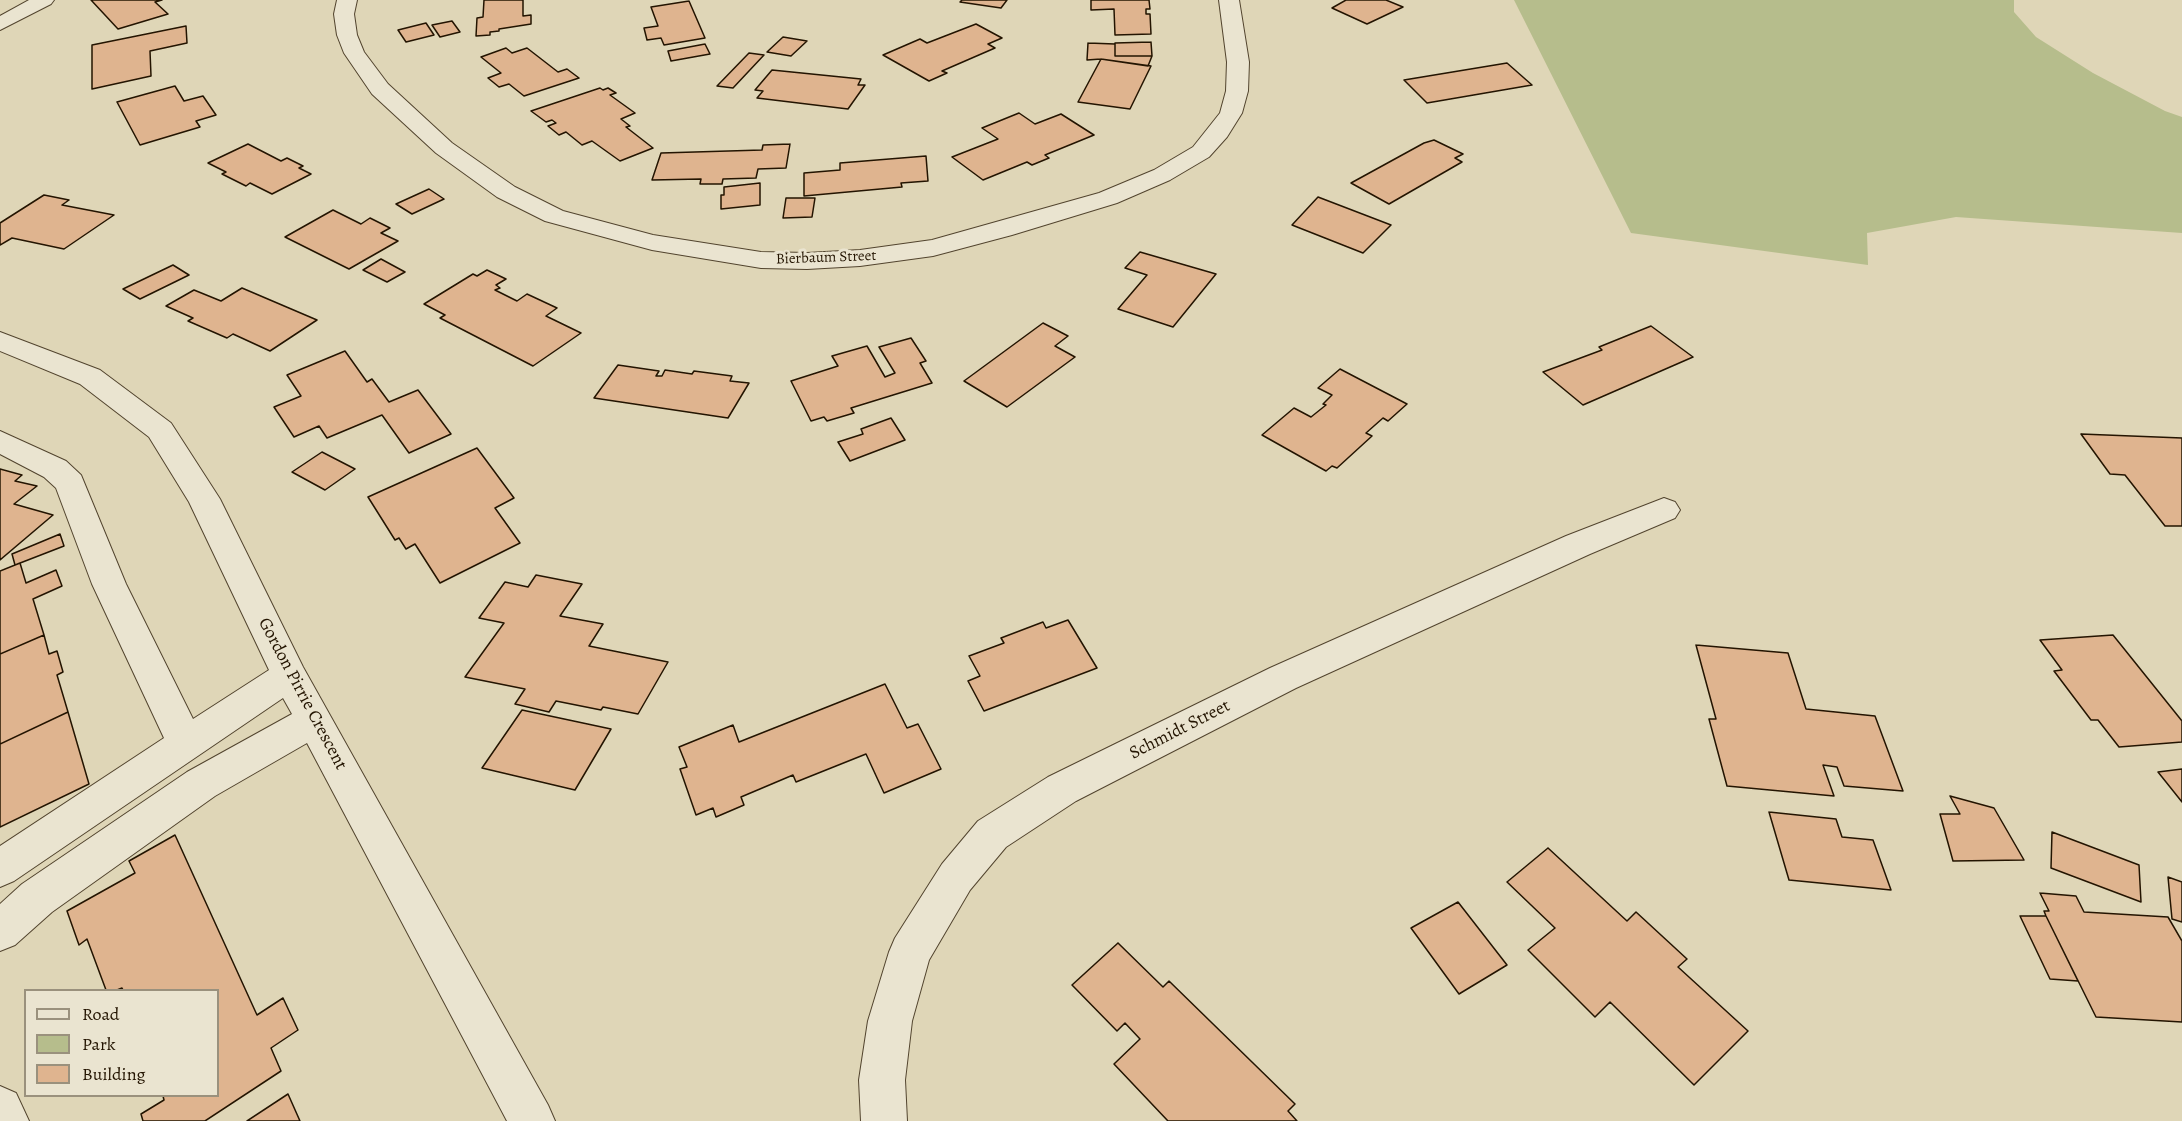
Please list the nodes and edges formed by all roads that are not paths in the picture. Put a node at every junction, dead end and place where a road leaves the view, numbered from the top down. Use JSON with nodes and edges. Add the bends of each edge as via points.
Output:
{"nodes":[{"id":1,"x":44,"y":0,"type":"edge"},
{"id":2,"x":347,"y":0,"type":"edge"},
{"id":3,"x":1229,"y":0,"type":"edge"},
{"id":4,"x":0,"y":24,"type":"edge"},
{"id":5,"x":0,"y":341,"type":"edge"},
{"id":6,"x":0,"y":441,"type":"edge"},
{"id":7,"x":1664,"y":510,"type":"dead end"},
{"id":8,"x":289,"y":675,"type":"junction"},
{"id":9,"x":314,"y":720,"type":"junction"},
{"id":10,"x":186,"y":744,"type":"junction"},
{"id":11,"x":0,"y":868,"type":"edge"},
{"id":12,"x":0,"y":931,"type":"edge"},
{"id":13,"x":0,"y":1109,"type":"edge"},
{"id":14,"x":6,"y":1121,"type":"edge"},
{"id":15,"x":532,"y":1121,"type":"edge"},
{"id":16,"x":884,"y":1121,"type":"edge"}],
"edges":[{"from":1,"to":4,"type":"street"},
{"from":2,"to":3,"type":"street","name":"Bierbaum Street","via":[[347,36],[380,90],[444,148],[506,192],[554,216],[652,242],[760,260],[807,261],[933,248],[1003,230],[1108,198],[1201,152],[1231,113],[1237,91],[1238,62]]},
{"from":5,"to":8,"type":"street","name":"Gordon Pirrie Crescent","via":[[90,377],[160,430],[204,499]]},
{"from":6,"to":10,"type":"street","via":[[55,469],[70,483],[109,584]]},
{"from":7,"to":16,"type":"street","name":"Schmidt Street","via":[[1283,678],[1062,789],[992,834],[956,877],[910,952],[890,1021],[882,1080]]},
{"from":8,"to":9,"type":"street","name":"Gordon Pirrie Crescent"},
{"from":8,"to":10,"type":"street"},
{"from":9,"to":12,"type":"street","via":[[201,784],[37,898]]},
{"from":9,"to":15,"type":"street","name":"Gordon Pirrie Crescent"},
{"from":10,"to":11,"type":"street"},
{"from":13,"to":14,"type":"street"}]}
